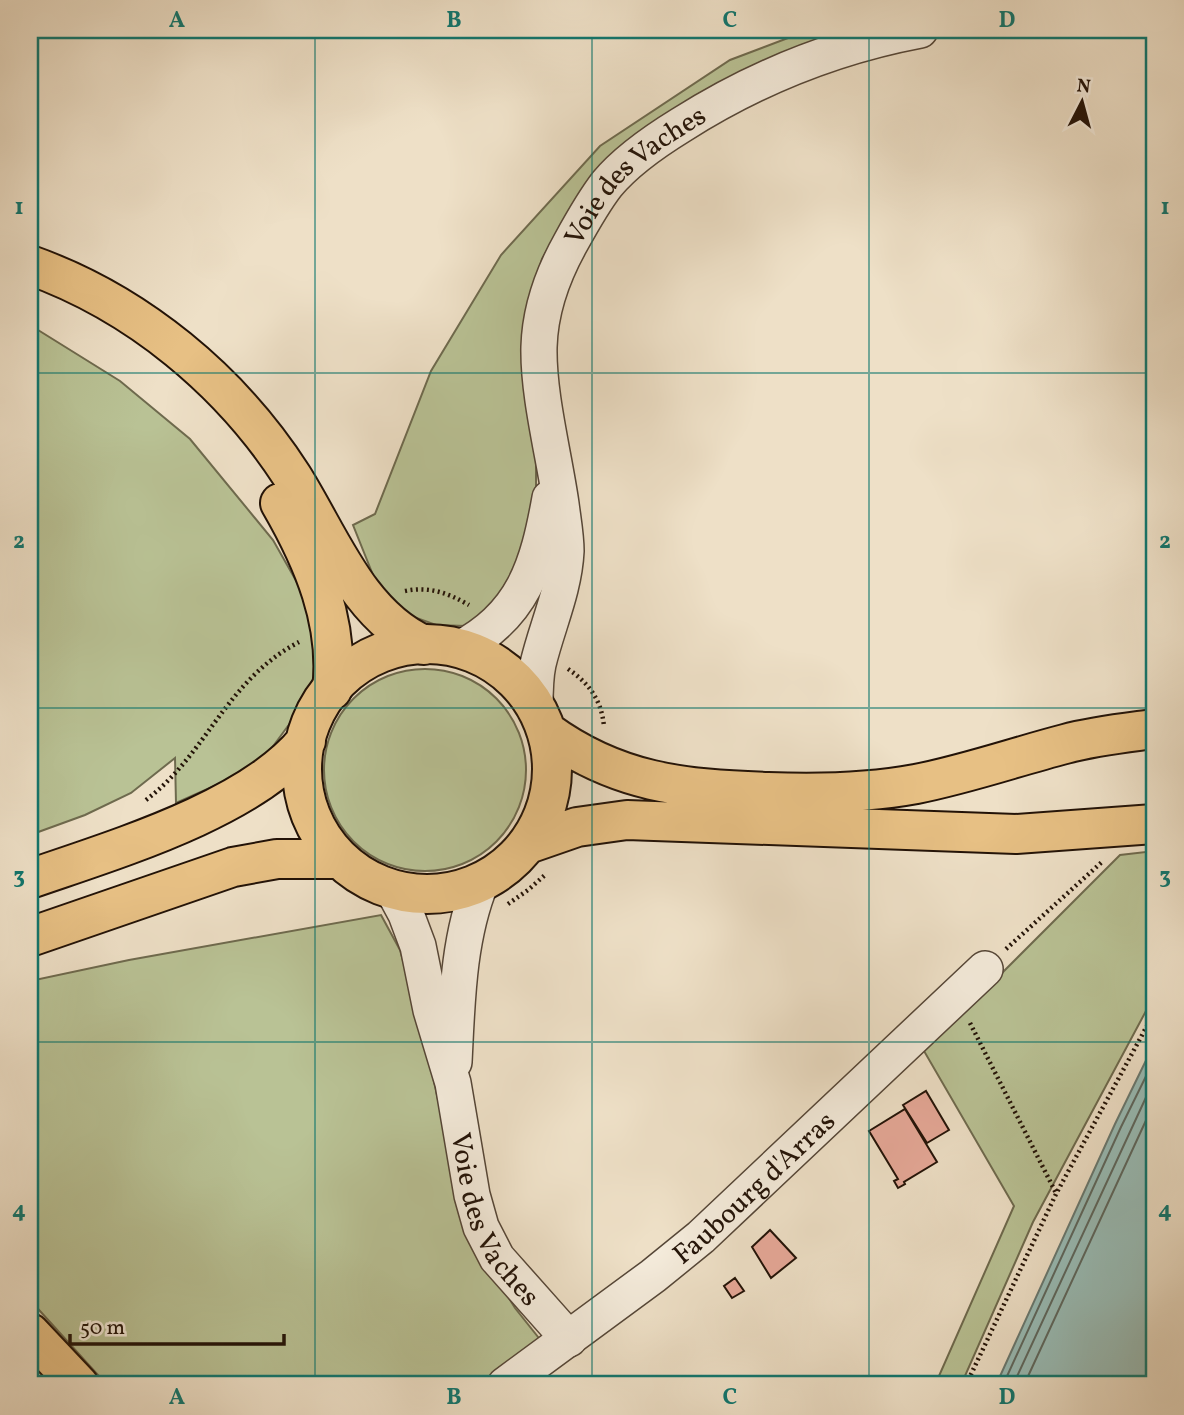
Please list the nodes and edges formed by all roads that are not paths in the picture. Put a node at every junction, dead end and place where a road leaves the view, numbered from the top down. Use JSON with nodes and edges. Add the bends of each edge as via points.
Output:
{"nodes":[{"id":1,"x":920,"y":30,"type":"edge"},
{"id":2,"x":30,"y":265,"type":"edge"},
{"id":3,"x":30,"y":291,"type":"edge"},
{"id":4,"x":555,"y":467,"type":"junction"},
{"id":5,"x":442,"y":647,"type":"junction"},
{"id":6,"x":332,"y":690,"type":"junction"},
{"id":7,"x":540,"y":719,"type":"junction"},
{"id":8,"x":1154,"y":729,"type":"edge"},
{"id":9,"x":306,"y":741,"type":"junction"},
{"id":10,"x":1154,"y":824,"type":"edge"},
{"id":11,"x":538,"y":858,"type":"junction"},
{"id":12,"x":340,"y":859,"type":"junction"},
{"id":13,"x":30,"y":879,"type":"edge"},
{"id":14,"x":392,"y":888,"type":"junction"},
{"id":15,"x":493,"y":894,"type":"junction"},
{"id":16,"x":30,"y":937,"type":"edge"},
{"id":17,"x":985,"y":969,"type":"road end"},
{"id":18,"x":453,"y":1083,"type":"junction"},
{"id":19,"x":30,"y":1333,"type":"edge"},
{"id":20,"x":569,"y":1339,"type":"junction"},
{"id":21,"x":30,"y":1363,"type":"edge"},
{"id":22,"x":51,"y":1385,"type":"edge"},
{"id":23,"x":79,"y":1385,"type":"edge"},
{"id":24,"x":505,"y":1385,"type":"edge"}],
"edges":[{"from":1,"to":4,"type":"street","name":"Voie des Vaches","via":[[846,48],[761,80],[662,137],[608,183],[565,253],[542,314],[539,365]]},
{"from":2,"to":5,"type":"main road","via":[[106,300],[218,384],[291,474],[372,605],[403,634]]},
{"from":3,"to":6,"type":"main road","via":[[76,311],[122,339],[192,394],[265,479],[313,568],[330,626]]},
{"from":4,"to":5,"type":"street","name":"Voie des Vaches","via":[[542,538],[520,594],[499,623],[478,639]]},
{"from":4,"to":7,"type":"street","name":"Voie des Vaches","via":[[565,557],[558,601],[536,677]]},
{"from":5,"to":6,"type":"main road","via":[[401,648],[368,660]]},
{"from":5,"to":7,"type":"main road","via":[[481,657],[502,670],[520,687]]},
{"from":6,"to":9,"type":"main road","via":[[318,709]]},
{"from":7,"to":8,"type":"main road","via":[[570,748],[652,780],[695,789],[806,793],[863,791],[946,777],[1087,739]]},
{"from":7,"to":11,"type":"main road","via":[[551,754],[551,790],[540,824]]},
{"from":9,"to":12,"type":"main road","via":[[303,767],[308,804],[317,828]]},
{"from":9,"to":13,"type":"main road","via":[[264,780],[227,800]]},
{"from":10,"to":11,"type":"main road","via":[[1016,834],[626,820],[592,824]]},
{"from":11,"to":15,"type":"main road","via":[[502,869]]},
{"from":12,"to":14,"type":"main road","via":[[359,874]]},
{"from":12,"to":16,"type":"main road","via":[[277,859],[233,867]]},
{"from":14,"to":15,"type":"main road","via":[[431,894]]},
{"from":14,"to":18,"type":"street","name":"Voie des Vaches","via":[[413,929]]},
{"from":15,"to":18,"type":"street","name":"Voie des Vaches","via":[[470,909],[464,936]]},
{"from":17,"to":20,"type":"street","name":"Faubourg d'Arras","via":[[722,1218]]},
{"from":18,"to":20,"type":"street","name":"Voie des Vaches","via":[[472,1195],[488,1243]]},
{"from":19,"to":23,"type":"main road"},
{"from":20,"to":24,"type":"street","name":"Faubourg d'Arras"},
{"from":21,"to":22,"type":"main road"}]}
